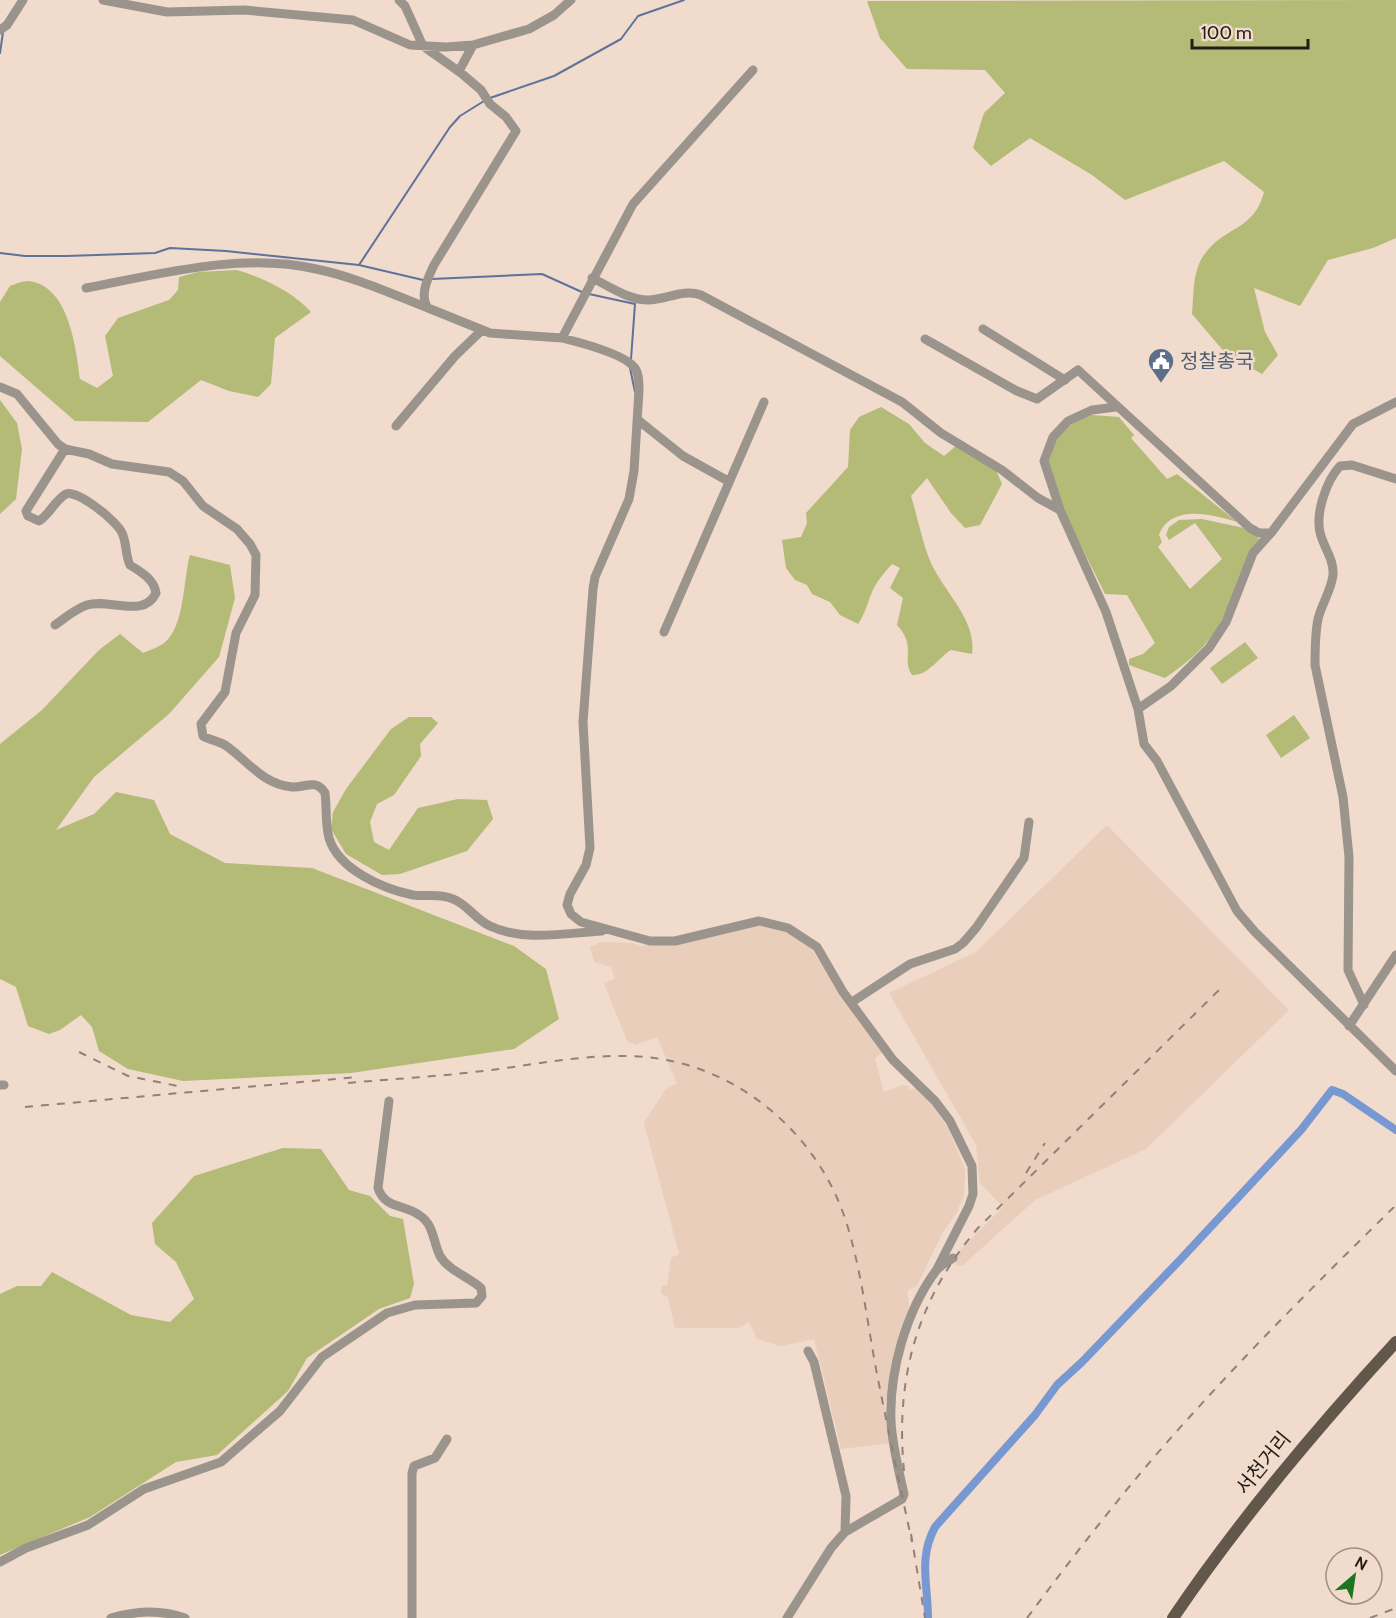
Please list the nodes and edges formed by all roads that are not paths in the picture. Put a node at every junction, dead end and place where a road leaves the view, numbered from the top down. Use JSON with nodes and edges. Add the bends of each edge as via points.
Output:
{"nodes":[{"id":1,"x":23,"y":0,"type":"edge"},
{"id":2,"x":103,"y":0,"type":"edge"},
{"id":3,"x":399,"y":0,"type":"edge"},
{"id":4,"x":571,"y":0,"type":"edge"},
{"id":5,"x":0,"y":30,"type":"edge"},
{"id":6,"x":473,"y":45,"type":"junction"},
{"id":7,"x":423,"y":46,"type":"junction"},
{"id":8,"x":753,"y":70,"type":"dead end"},
{"id":9,"x":459,"y":71,"type":"junction"},
{"id":10,"x":592,"y":278,"type":"junction"},
{"id":11,"x":86,"y":288,"type":"dead end"},
{"id":12,"x":428,"y":308,"type":"junction"},
{"id":13,"x":983,"y":329,"type":"dead end"},
{"id":14,"x":482,"y":330,"type":"junction"},
{"id":15,"x":562,"y":338,"type":"junction"},
{"id":16,"x":925,"y":339,"type":"dead end"},
{"id":17,"x":1065,"y":380,"type":"junction"},
{"id":18,"x":0,"y":387,"type":"edge"},
{"id":19,"x":764,"y":402,"type":"dead end"},
{"id":20,"x":1396,"y":402,"type":"edge"},
{"id":21,"x":1116,"y":406,"type":"junction"},
{"id":22,"x":638,"y":420,"type":"junction"},
{"id":23,"x":396,"y":426,"type":"dead end"},
{"id":24,"x":65,"y":449,"type":"junction"},
{"id":25,"x":1396,"y":479,"type":"edge"},
{"id":26,"x":728,"y":481,"type":"junction"},
{"id":27,"x":1060,"y":510,"type":"junction"},
{"id":28,"x":1271,"y":533,"type":"junction"},
{"id":29,"x":55,"y":625,"type":"dead end"},
{"id":30,"x":664,"y":632,"type":"dead end"},
{"id":31,"x":1138,"y":710,"type":"junction"},
{"id":32,"x":1029,"y":822,"type":"dead end"},
{"id":33,"x":608,"y":930,"type":"junction"},
{"id":34,"x":1396,"y":955,"type":"edge"},
{"id":35,"x":852,"y":1002,"type":"junction"},
{"id":36,"x":1364,"y":1005,"type":"junction"},
{"id":37,"x":1349,"y":1026,"type":"junction"},
{"id":38,"x":1396,"y":1071,"type":"edge"},
{"id":39,"x":388,"y":1101,"type":"dead end"},
{"id":40,"x":953,"y":1258,"type":"dead end"},
{"id":41,"x":936,"y":1271,"type":"junction"},
{"id":42,"x":1396,"y":1342,"type":"edge"},
{"id":43,"x":808,"y":1351,"type":"dead end"},
{"id":44,"x":447,"y":1439,"type":"dead end"},
{"id":45,"x":845,"y":1532,"type":"junction"},
{"id":46,"x":0,"y":1562,"type":"edge"},
{"id":47,"x":111,"y":1618,"type":"edge"},
{"id":48,"x":184,"y":1618,"type":"edge"},
{"id":49,"x":412,"y":1618,"type":"edge"},
{"id":50,"x":788,"y":1618,"type":"edge"},
{"id":51,"x":1173,"y":1618,"type":"edge"}],
"edges":[{"from":1,"to":5,"type":"street"},
{"from":2,"to":7,"type":"street","via":[[167,12],[244,10],[353,20],[410,45]]},
{"from":3,"to":7,"type":"street"},
{"from":4,"to":6,"type":"street","via":[[529,29]]},
{"from":6,"to":7,"type":"street"},
{"from":6,"to":9,"type":"street"},
{"from":7,"to":9,"type":"street"},
{"from":8,"to":10,"type":"street","via":[[633,204]]},
{"from":9,"to":12,"type":"street","via":[[516,131],[428,280],[424,303]]},
{"from":10,"to":15,"type":"street"},
{"from":10,"to":27,"type":"street","via":[[630,297],[648,300],[691,292],[701,295],[902,402],[941,433]]},
{"from":11,"to":12,"type":"street","via":[[221,265],[278,264],[363,282]]},
{"from":12,"to":14,"type":"street"},
{"from":13,"to":17,"type":"street"},
{"from":14,"to":15,"type":"street"},
{"from":14,"to":23,"type":"street"},
{"from":15,"to":22,"type":"street","via":[[630,364],[639,377]]},
{"from":16,"to":17,"type":"street","via":[[1029,397],[1037,399]]},
{"from":17,"to":21,"type":"street","via":[[1078,370]]},
{"from":18,"to":24,"type":"street","via":[[17,394]]},
{"from":19,"to":26,"type":"street"},
{"from":20,"to":28,"type":"street","via":[[1353,424]]},
{"from":21,"to":27,"type":"street","via":[[1079,415],[1053,437],[1044,461]]},
{"from":21,"to":28,"type":"street","via":[[1250,528]]},
{"from":22,"to":26,"type":"street","via":[[683,456]]},
{"from":22,"to":33,"type":"street","via":[[628,500],[593,590],[583,722],[590,848],[567,905],[581,922]]},
{"from":24,"to":29,"type":"street","via":[[32,498],[26,511],[28,516],[39,521],[65,495],[71,492],[82,496],[118,525],[130,565],[150,580],[156,593],[146,604],[136,607],[88,604]]},
{"from":24,"to":33,"type":"street","via":[[124,467],[169,472],[183,481],[202,506],[237,529],[250,544],[256,555],[255,596],[236,633],[225,692],[205,716],[201,730],[203,736],[227,747],[261,776],[293,787],[322,787],[329,838],[343,862],[394,889],[453,899],[488,926],[502,931],[543,937]]},
{"from":25,"to":36,"type":"street","via":[[1352,465],[1340,466],[1326,491],[1319,522],[1333,563],[1333,575],[1314,644],[1343,797],[1349,856],[1348,970]]},
{"from":26,"to":30,"type":"street"},
{"from":27,"to":31,"type":"street","via":[[1106,612]]},
{"from":28,"to":31,"type":"street","via":[[1253,553],[1226,622],[1209,648],[1171,686]]},
{"from":31,"to":37,"type":"street","via":[[1144,744],[1157,761],[1237,911]]},
{"from":32,"to":35,"type":"street","via":[[1024,858],[963,943],[910,964]]},
{"from":33,"to":35,"type":"street","via":[[650,941],[675,941],[743,923],[773,923],[804,936],[816,947]]},
{"from":34,"to":36,"type":"street"},
{"from":35,"to":41,"type":"street","via":[[893,1060],[935,1101],[965,1147],[972,1166],[973,1194],[969,1206]]},
{"from":36,"to":37,"type":"street"},
{"from":37,"to":38,"type":"street"},
{"from":39,"to":46,"type":"street","via":[[378,1188],[381,1197],[427,1221],[445,1262],[481,1288],[476,1304],[415,1305],[387,1313],[322,1357],[280,1411],[221,1462],[152,1486],[88,1525],[20,1550]]},
{"from":40,"to":41,"type":"street"},
{"from":41,"to":45,"type":"street","via":[[903,1341],[891,1388],[891,1423],[904,1494],[902,1499]]},
{"from":42,"to":51,"type":"main road","name":"서천거리","via":[[1312,1433],[1245,1516]]},
{"from":43,"to":45,"type":"street","via":[[814,1362],[846,1496]]},
{"from":44,"to":49,"type":"street","via":[[435,1458],[414,1466],[412,1473]]},
{"from":45,"to":50,"type":"street"},
{"from":47,"to":48,"type":"street","via":[[155,1611]]}]}
